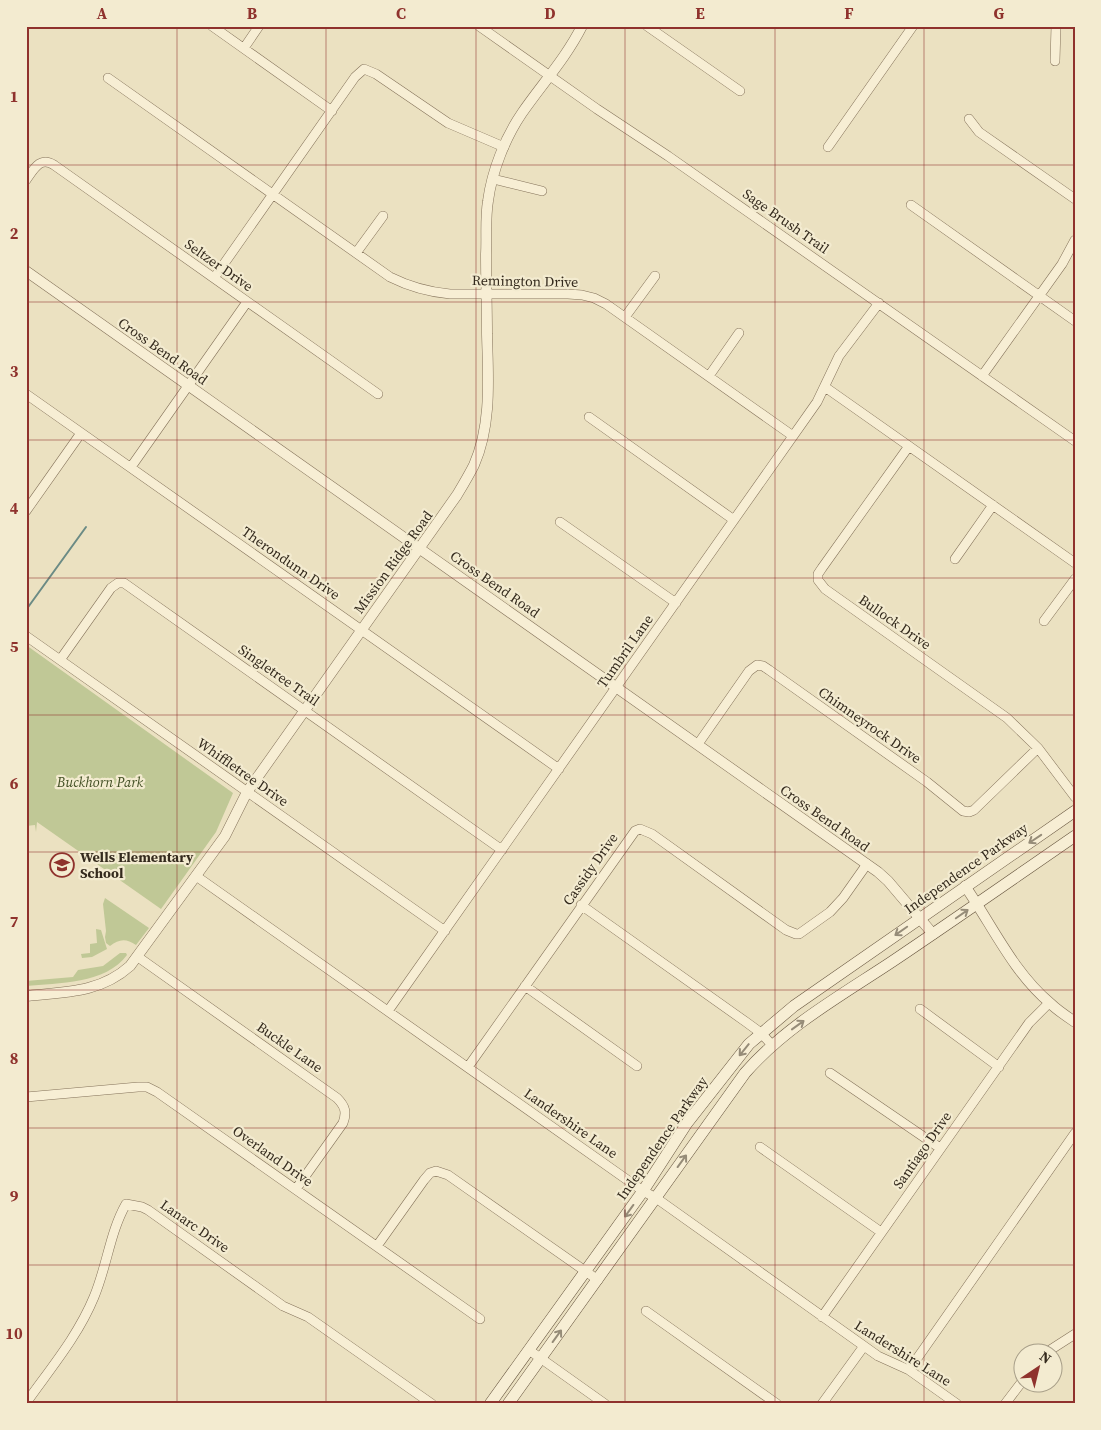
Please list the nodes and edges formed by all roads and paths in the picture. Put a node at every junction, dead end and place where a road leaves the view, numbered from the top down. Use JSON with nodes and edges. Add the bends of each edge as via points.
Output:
{"nodes":[{"id":1,"x":212,"y":26,"type":"edge"},
{"id":2,"x":259,"y":26,"type":"edge"},
{"id":3,"x":479,"y":26,"type":"edge"},
{"id":4,"x":582,"y":26,"type":"edge"},
{"id":5,"x":647,"y":26,"type":"edge"},
{"id":6,"x":913,"y":26,"type":"edge"},
{"id":7,"x":1056,"y":26,"type":"edge"},
{"id":8,"x":244,"y":48,"type":"junction"},
{"id":9,"x":1055,"y":61,"type":"dead end"},
{"id":10,"x":549,"y":76,"type":"junction"},
{"id":11,"x":108,"y":78,"type":"dead end"},
{"id":12,"x":740,"y":91,"type":"dead end"},
{"id":13,"x":332,"y":111,"type":"junction"},
{"id":14,"x":969,"y":119,"type":"dead end"},
{"id":15,"x":504,"y":147,"type":"junction"},
{"id":16,"x":828,"y":147,"type":"dead end"},
{"id":17,"x":493,"y":179,"type":"junction"},
{"id":18,"x":26,"y":180,"type":"edge"},
{"id":19,"x":542,"y":191,"type":"dead end"},
{"id":20,"x":273,"y":195,"type":"junction"},
{"id":21,"x":1075,"y":199,"type":"edge"},
{"id":22,"x":911,"y":204,"type":"dead end"},
{"id":23,"x":383,"y":216,"type":"dead end"},
{"id":24,"x":1075,"y":240,"type":"edge"},
{"id":25,"x":356,"y":253,"type":"junction"},
{"id":26,"x":26,"y":271,"type":"edge"},
{"id":27,"x":655,"y":276,"type":"dead end"},
{"id":28,"x":214,"y":278,"type":"junction"},
{"id":29,"x":486,"y":293,"type":"junction"},
{"id":30,"x":1039,"y":295,"type":"junction"},
{"id":31,"x":248,"y":302,"type":"junction"},
{"id":32,"x":879,"y":304,"type":"junction"},
{"id":33,"x":625,"y":317,"type":"junction"},
{"id":34,"x":1075,"y":321,"type":"edge"},
{"id":35,"x":739,"y":333,"type":"dead end"},
{"id":36,"x":709,"y":376,"type":"junction"},
{"id":37,"x":982,"y":376,"type":"junction"},
{"id":38,"x":188,"y":386,"type":"junction"},
{"id":39,"x":825,"y":387,"type":"junction"},
{"id":40,"x":26,"y":394,"type":"edge"},
{"id":41,"x":378,"y":394,"type":"dead end"},
{"id":42,"x":588,"y":417,"type":"dead end"},
{"id":43,"x":81,"y":433,"type":"junction"},
{"id":44,"x":793,"y":436,"type":"junction"},
{"id":45,"x":1075,"y":441,"type":"edge"},
{"id":46,"x":909,"y":446,"type":"junction"},
{"id":47,"x":131,"y":467,"type":"junction"},
{"id":48,"x":993,"y":505,"type":"junction"},
{"id":49,"x":26,"y":511,"type":"edge"},
{"id":50,"x":734,"y":520,"type":"junction"},
{"id":51,"x":560,"y":522,"type":"dead end"},
{"id":52,"x":420,"y":548,"type":"junction"},
{"id":53,"x":955,"y":559,"type":"dead end"},
{"id":54,"x":1075,"y":563,"type":"edge"},
{"id":55,"x":1075,"y":579,"type":"edge"},
{"id":56,"x":676,"y":603,"type":"junction"},
{"id":57,"x":1044,"y":621,"type":"dead end"},
{"id":58,"x":361,"y":630,"type":"junction"},
{"id":59,"x":26,"y":636,"type":"edge"},
{"id":60,"x":60,"y":660,"type":"junction"},
{"id":61,"x":617,"y":687,"type":"junction"},
{"id":62,"x":304,"y":710,"type":"junction"},
{"id":63,"x":698,"y":744,"type":"junction"},
{"id":64,"x":1038,"y":748,"type":"junction"},
{"id":65,"x":559,"y":769,"type":"junction"},
{"id":66,"x":247,"y":792,"type":"junction"},
{"id":67,"x":1075,"y":797,"type":"edge"},
{"id":68,"x":1075,"y":811,"type":"edge"},
{"id":69,"x":1075,"y":836,"type":"edge"},
{"id":70,"x":502,"y":850,"type":"junction"},
{"id":71,"x":867,"y":864,"type":"junction"},
{"id":72,"x":196,"y":876,"type":"junction"},
{"id":73,"x":965,"y":886,"type":"junction"},
{"id":74,"x":977,"y":903,"type":"junction"},
{"id":75,"x":581,"y":905,"type":"junction"},
{"id":76,"x":919,"y":918,"type":"junction"},
{"id":77,"x":445,"y":931,"type":"junction"},
{"id":78,"x":933,"y":934,"type":"junction"},
{"id":79,"x":138,"y":957,"type":"junction"},
{"id":80,"x":525,"y":986,"type":"junction"},
{"id":81,"x":26,"y":996,"type":"edge"},
{"id":82,"x":1050,"y":1003,"type":"junction"},
{"id":83,"x":920,"y":1009,"type":"dead end"},
{"id":84,"x":388,"y":1011,"type":"junction"},
{"id":85,"x":1075,"y":1022,"type":"edge"},
{"id":86,"x":761,"y":1033,"type":"junction"},
{"id":87,"x":772,"y":1045,"type":"junction"},
{"id":88,"x":637,"y":1066,"type":"dead end"},
{"id":89,"x":468,"y":1067,"type":"junction"},
{"id":90,"x":999,"y":1067,"type":"junction"},
{"id":91,"x":830,"y":1073,"type":"dead end"},
{"id":92,"x":26,"y":1097,"type":"edge"},
{"id":93,"x":1074,"y":1136,"type":"edge"},
{"id":94,"x":760,"y":1147,"type":"dead end"},
{"id":95,"x":940,"y":1148,"type":"junction"},
{"id":96,"x":296,"y":1189,"type":"junction"},
{"id":97,"x":643,"y":1191,"type":"junction"},
{"id":98,"x":656,"y":1198,"type":"junction"},
{"id":99,"x":881,"y":1232,"type":"junction"},
{"id":100,"x":377,"y":1246,"type":"junction"},
{"id":101,"x":585,"y":1272,"type":"junction"},
{"id":102,"x":598,"y":1280,"type":"junction"},
{"id":103,"x":646,"y":1311,"type":"dead end"},
{"id":104,"x":822,"y":1317,"type":"junction"},
{"id":105,"x":480,"y":1320,"type":"dead end"},
{"id":106,"x":1075,"y":1334,"type":"edge"},
{"id":107,"x":1063,"y":1342,"type":"edge"},
{"id":108,"x":864,"y":1346,"type":"junction"},
{"id":109,"x":529,"y":1350,"type":"junction"},
{"id":110,"x":541,"y":1358,"type":"junction"},
{"id":111,"x":909,"y":1370,"type":"junction"},
{"id":112,"x":1014,"y":1392,"type":"edge"},
{"id":113,"x":26,"y":1403,"type":"edge"},
{"id":114,"x":432,"y":1404,"type":"edge"},
{"id":115,"x":490,"y":1404,"type":"edge"},
{"id":116,"x":508,"y":1404,"type":"edge"},
{"id":117,"x":605,"y":1404,"type":"edge"},
{"id":118,"x":777,"y":1404,"type":"edge"},
{"id":119,"x":822,"y":1404,"type":"edge"},
{"id":120,"x":957,"y":1404,"type":"edge"},
{"id":121,"x":1005,"y":1404,"type":"edge"}],
"edges":[{"from":1,"to":8,"type":"street"},
{"from":2,"to":8,"type":"street"},
{"from":3,"to":10,"type":"street","name":"Sage Brush Trail"},
{"from":4,"to":10,"type":"street","name":"Mission Ridge Road"},
{"from":5,"to":12,"type":"street"},
{"from":6,"to":16,"type":"street"},
{"from":7,"to":9,"type":"street"},
{"from":8,"to":13,"type":"street"},
{"from":10,"to":15,"type":"street","name":"Mission Ridge Road","via":[[521,114]]},
{"from":10,"to":32,"type":"street","name":"Sage Brush Trail"},
{"from":11,"to":20,"type":"street","name":"Remington Drive"},
{"from":13,"to":15,"type":"street","via":[[364,69],[448,123]]},
{"from":13,"to":20,"type":"street"},
{"from":14,"to":21,"type":"street","via":[[979,132]]},
{"from":15,"to":17,"type":"street","name":"Mission Ridge Road"},
{"from":17,"to":19,"type":"street"},
{"from":17,"to":29,"type":"street","name":"Mission Ridge Road","via":[[488,201]]},
{"from":18,"to":28,"type":"street","name":"Seltzer Drive","via":[[43,161],[54,165]]},
{"from":20,"to":25,"type":"street","name":"Remington Drive"},
{"from":20,"to":28,"type":"street"},
{"from":22,"to":30,"type":"street"},
{"from":23,"to":25,"type":"street"},
{"from":24,"to":30,"type":"street"},
{"from":25,"to":29,"type":"street","name":"Remington Drive","via":[[390,277],[418,289],[450,294]]},
{"from":26,"to":38,"type":"street","name":"Cross Bend Road"},
{"from":27,"to":33,"type":"street"},
{"from":28,"to":31,"type":"street","name":"Seltzer Drive"},
{"from":29,"to":33,"type":"street","name":"Remington Drive","via":[[582,295],[594,298]]},
{"from":29,"to":52,"type":"street","name":"Mission Ridge Road","via":[[488,396],[479,448],[457,494]]},
{"from":30,"to":34,"type":"street"},
{"from":30,"to":37,"type":"street"},
{"from":31,"to":38,"type":"street"},
{"from":31,"to":41,"type":"street","name":"Seltzer Drive"},
{"from":32,"to":37,"type":"street","name":"Sage Brush Trail"},
{"from":32,"to":39,"type":"street","name":"Tumbril Lane","via":[[839,356]]},
{"from":33,"to":36,"type":"street","name":"Remington Drive"},
{"from":35,"to":36,"type":"street"},
{"from":36,"to":44,"type":"street","name":"Remington Drive"},
{"from":37,"to":45,"type":"street","name":"Sage Brush Trail"},
{"from":38,"to":47,"type":"street"},
{"from":38,"to":52,"type":"street","name":"Cross Bend Road"},
{"from":39,"to":44,"type":"street","name":"Tumbril Lane"},
{"from":39,"to":46,"type":"street"},
{"from":40,"to":43,"type":"street","name":"Therondunn Drive"},
{"from":42,"to":50,"type":"street"},
{"from":43,"to":47,"type":"street","name":"Therondunn Drive"},
{"from":43,"to":49,"type":"street"},
{"from":44,"to":50,"type":"street","name":"Tumbril Lane"},
{"from":46,"to":48,"type":"street"},
{"from":46,"to":64,"type":"street","name":"Bullock Drive","via":[[822,568],[818,580],[825,589],[994,708]]},
{"from":47,"to":58,"type":"street","name":"Therondunn Drive"},
{"from":48,"to":53,"type":"street"},
{"from":48,"to":54,"type":"street"},
{"from":50,"to":56,"type":"street","name":"Tumbril Lane"},
{"from":51,"to":56,"type":"street"},
{"from":52,"to":58,"type":"street","name":"Mission Ridge Road"},
{"from":52,"to":61,"type":"street","name":"Cross Bend Road"},
{"from":55,"to":57,"type":"street"},
{"from":56,"to":61,"type":"street","name":"Tumbril Lane"},
{"from":58,"to":62,"type":"street","name":"Mission Ridge Road"},
{"from":58,"to":65,"type":"street","name":"Therondunn Drive"},
{"from":59,"to":60,"type":"street","name":"Whiffletree Drive"},
{"from":60,"to":62,"type":"street","name":"Singletree Trail","via":[[111,588],[118,583],[124,584]]},
{"from":60,"to":66,"type":"street","name":"Whiffletree Drive"},
{"from":61,"to":63,"type":"street","name":"Cross Bend Road"},
{"from":61,"to":65,"type":"street","name":"Tumbril Lane"},
{"from":62,"to":66,"type":"street","name":"Mission Ridge Road"},
{"from":62,"to":70,"type":"street","name":"Singletree Trail"},
{"from":63,"to":64,"type":"street","name":"Chimneyrock Drive","via":[[749,671],[763,666],[963,811],[974,810]]},
{"from":63,"to":71,"type":"street","name":"Cross Bend Road"},
{"from":64,"to":67,"type":"street","name":"Bullock Drive"},
{"from":65,"to":70,"type":"street","name":"Tumbril Lane"},
{"from":66,"to":72,"type":"street","name":"Mission Ridge Road","via":[[225,836]]},
{"from":66,"to":77,"type":"street","name":"Whiffletree Drive"},
{"from":68,"to":73,"type":"main road","name":"Independence Parkway","one_way":true},
{"from":69,"to":74,"type":"main road"},
{"from":70,"to":77,"type":"street","name":"Tumbril Lane"},
{"from":71,"to":75,"type":"street","name":"Cassidy Drive","via":[[838,905],[796,934],[652,834],[640,829],[632,834]]},
{"from":71,"to":76,"type":"street","name":"Cross Bend Road","via":[[888,881]]},
{"from":72,"to":79,"type":"street","name":"Mission Ridge Road"},
{"from":72,"to":84,"type":"street","name":"Landershire Lane"},
{"from":73,"to":74,"type":"street"},
{"from":73,"to":76,"type":"main road","name":"Independence Parkway"},
{"from":78,"to":74,"type":"main road","one_way":true},
{"from":74,"to":82,"type":"street","via":[[1022,973]]},
{"from":75,"to":80,"type":"street","name":"Cassidy Drive"},
{"from":75,"to":86,"type":"street"},
{"from":76,"to":78,"type":"street","name":"Cross Bend Road"},
{"from":76,"to":86,"type":"main road","name":"Independence Parkway","one_way":true},
{"from":77,"to":84,"type":"street","name":"Tumbril Lane"},
{"from":87,"to":78,"type":"main road","one_way":true,"via":[[798,1024]]},
{"from":79,"to":81,"type":"street","name":"Mission Ridge Road","via":[[120,975],[100,985]]},
{"from":79,"to":96,"type":"street","name":"Buckle Lane","via":[[343,1104],[343,1123]]},
{"from":80,"to":88,"type":"street"},
{"from":80,"to":89,"type":"street","name":"Cassidy Drive"},
{"from":82,"to":85,"type":"street"},
{"from":82,"to":90,"type":"street","name":"Santiago Drive","via":[[1029,1024]]},
{"from":83,"to":90,"type":"street"},
{"from":84,"to":89,"type":"street","name":"Landershire Lane"},
{"from":86,"to":87,"type":"street"},
{"from":86,"to":97,"type":"main road","name":"Independence Parkway","one_way":true,"via":[[687,1124]]},
{"from":98,"to":87,"type":"main road","one_way":true,"via":[[745,1073]]},
{"from":89,"to":97,"type":"street","name":"Landershire Lane"},
{"from":90,"to":95,"type":"street","name":"Santiago Drive"},
{"from":91,"to":95,"type":"street"},
{"from":92,"to":96,"type":"street","name":"Overland Drive","via":[[147,1087]]},
{"from":93,"to":111,"type":"street"},
{"from":94,"to":99,"type":"street"},
{"from":95,"to":99,"type":"street","name":"Santiago Drive"},
{"from":96,"to":100,"type":"street","name":"Overland Drive"},
{"from":97,"to":98,"type":"street","name":"Landershire Lane"},
{"from":97,"to":101,"type":"main road","name":"Independence Parkway","one_way":true},
{"from":98,"to":102,"type":"main road"},
{"from":98,"to":104,"type":"street","name":"Landershire Lane"},
{"from":99,"to":104,"type":"street","name":"Santiago Drive"},
{"from":100,"to":101,"type":"street","via":[[424,1180],[436,1171],[448,1175]]},
{"from":100,"to":105,"type":"street","name":"Overland Drive"},
{"from":101,"to":102,"type":"street"},
{"from":101,"to":109,"type":"main road","name":"Independence Parkway"},
{"from":110,"to":102,"type":"main road","one_way":true},
{"from":103,"to":118,"type":"street"},
{"from":104,"to":108,"type":"street","name":"Landershire Lane"},
{"from":106,"to":107,"type":"street"},
{"from":108,"to":111,"type":"street","name":"Landershire Lane"},
{"from":108,"to":119,"type":"street"},
{"from":109,"to":110,"type":"street"},
{"from":109,"to":115,"type":"main road","name":"Independence Parkway"},
{"from":110,"to":116,"type":"main road"},
{"from":110,"to":117,"type":"street"},
{"from":111,"to":120,"type":"street","name":"Landershire Lane"},
{"from":112,"to":121,"type":"street"},
{"from":113,"to":114,"type":"street","name":"Lanarc Drive","via":[[82,1322],[101,1280],[115,1225],[126,1204],[148,1210],[283,1306],[308,1317]]}]}
